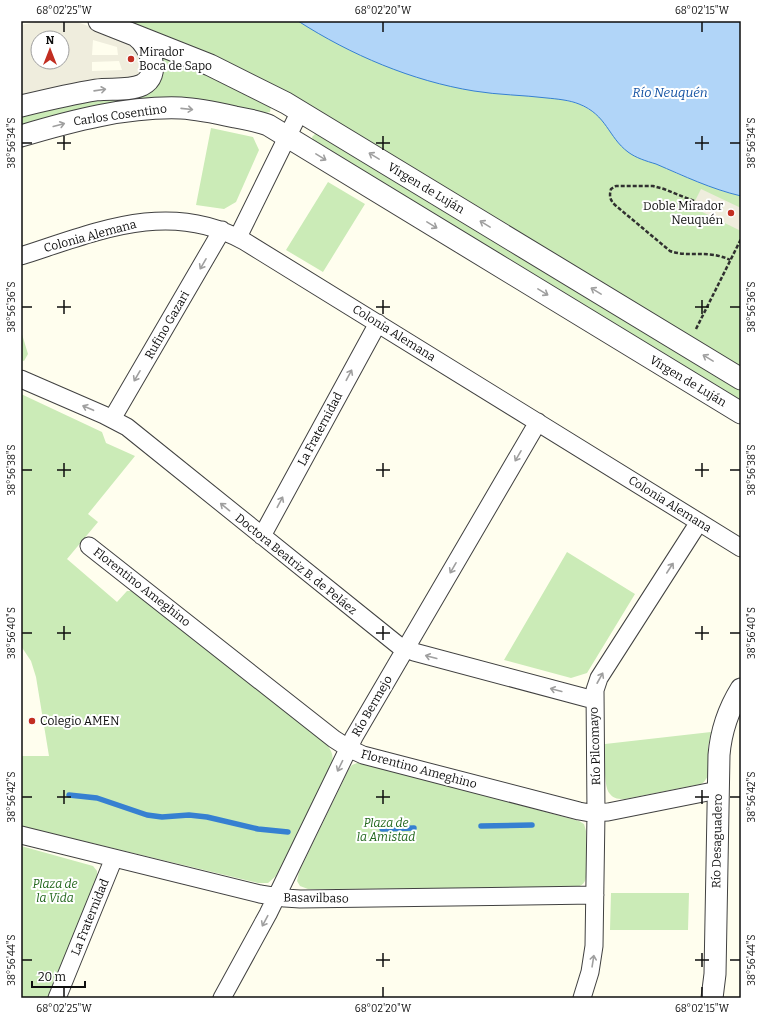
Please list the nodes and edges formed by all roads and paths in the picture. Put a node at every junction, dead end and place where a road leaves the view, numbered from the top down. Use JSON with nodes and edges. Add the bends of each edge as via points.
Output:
{"nodes":[{"id":1,"x":99,"y":21,"type":"edge"},
{"id":2,"x":133,"y":34,"type":"junction"},
{"id":3,"x":21,"y":106,"type":"edge"},
{"id":4,"x":300,"y":112,"type":"junction"},
{"id":5,"x":21,"y":136,"type":"edge"},
{"id":6,"x":288,"y":136,"type":"junction"},
{"id":7,"x":694,"y":202,"type":"dead end"},
{"id":8,"x":230,"y":234,"type":"junction"},
{"id":9,"x":741,"y":239,"type":"edge"},
{"id":10,"x":21,"y":256,"type":"edge"},
{"id":11,"x":730,"y":260,"type":"junction"},
{"id":12,"x":378,"y":323,"type":"junction"},
{"id":13,"x":693,"y":335,"type":"dead end"},
{"id":14,"x":741,"y":378,"type":"edge"},
{"id":15,"x":21,"y":379,"type":"edge"},
{"id":16,"x":741,"y":413,"type":"edge"},
{"id":17,"x":112,"y":419,"type":"junction"},
{"id":18,"x":538,"y":422,"type":"junction"},
{"id":19,"x":699,"y":522,"type":"junction"},
{"id":20,"x":262,"y":536,"type":"junction"},
{"id":21,"x":89,"y":546,"type":"dead end"},
{"id":22,"x":741,"y":548,"type":"edge"},
{"id":23,"x":405,"y":649,"type":"junction"},
{"id":24,"x":741,"y":689,"type":"edge"},
{"id":25,"x":594,"y":700,"type":"junction"},
{"id":26,"x":348,"y":748,"type":"junction"},
{"id":27,"x":718,"y":790,"type":"junction"},
{"id":28,"x":596,"y":813,"type":"junction"},
{"id":29,"x":21,"y":835,"type":"edge"},
{"id":30,"x":114,"y":858,"type":"junction"},
{"id":31,"x":595,"y":895,"type":"junction"},
{"id":32,"x":277,"y":897,"type":"junction"},
{"id":33,"x":57,"y":998,"type":"edge"},
{"id":34,"x":224,"y":998,"type":"edge"},
{"id":35,"x":582,"y":998,"type":"edge"},
{"id":36,"x":712,"y":998,"type":"edge"}],
"edges":[{"from":1,"to":2,"type":"street","name":"Virgen de Luján"},
{"from":3,"to":2,"type":"street","one_way":true,"via":[[95,90],[144,84],[151,73],[152,58],[145,44]]},
{"from":2,"to":4,"type":"street","name":"Virgen de Luján","via":[[222,70]]},
{"from":4,"to":6,"type":"street","name":"Rufino Gazari"},
{"from":14,"to":4,"type":"street","name":"Virgen de Luján","one_way":true},
{"from":5,"to":6,"type":"street","name":"Carlos Cosentino","one_way":true,"via":[[107,115],[168,108],[210,112],[256,122],[273,127]]},
{"from":6,"to":8,"type":"street","name":"Rufino Gazari"},
{"from":6,"to":16,"type":"street","name":"Virgen de Luján","one_way":true},
{"from":7,"to":11,"type":"path","via":[[664,188],[653,186],[616,186],[611,189],[610,194],[614,205],[670,251],[712,254]]},
{"from":8,"to":10,"type":"street","name":"Colonia Alemana","via":[[187,221],[141,222],[92,233]]},
{"from":8,"to":12,"type":"street","name":"Colonia Alemana"},
{"from":8,"to":17,"type":"street","name":"Rufino Gazari","one_way":true},
{"from":9,"to":11,"type":"path"},
{"from":11,"to":13,"type":"path"},
{"from":12,"to":18,"type":"street","name":"Colonia Alemana"},
{"from":20,"to":12,"type":"street","name":"La Fraternidad","one_way":true},
{"from":17,"to":15,"type":"street","name":"Doctora Beatriz B. de Peláez","one_way":true},
{"from":20,"to":17,"type":"street","name":"Doctora Beatriz B. de Peláez","one_way":true,"via":[[127,427]]},
{"from":18,"to":19,"type":"street","name":"Colonia Alemana"},
{"from":18,"to":23,"type":"street","name":"Río Bermejo","one_way":true},
{"from":19,"to":22,"type":"street","name":"Colonia Alemana"},
{"from":25,"to":19,"type":"street","name":"Río Pilcomayo","one_way":true,"via":[[599,678]]},
{"from":20,"to":23,"type":"street","name":"Doctora Beatriz B. de Peláez"},
{"from":21,"to":26,"type":"street","name":"Florentino Ameghino"},
{"from":25,"to":23,"type":"street","name":"Doctora Beatriz B. de Peláez","one_way":true},
{"from":23,"to":26,"type":"street","name":"Río Bermejo"},
{"from":24,"to":27,"type":"street","name":"Río Desaguadero","via":[[728,713],[722,732]]},
{"from":25,"to":28,"type":"street","name":"Río Pilcomayo"},
{"from":26,"to":28,"type":"street","name":"Florentino Ameghino","via":[[370,758],[579,811]]},
{"from":26,"to":32,"type":"street","name":"Río Bermejo","one_way":true},
{"from":27,"to":28,"type":"street","name":"Florentino Ameghino"},
{"from":27,"to":36,"type":"street","name":"Río Desaguadero","via":[[715,974]]},
{"from":28,"to":31,"type":"street","name":"Río Pilcomayo"},
{"from":29,"to":30,"type":"street","name":"Basavilbaso"},
{"from":30,"to":32,"type":"street","name":"Basavilbaso"},
{"from":30,"to":33,"type":"street","name":"La Fraternidad"},
{"from":31,"to":32,"type":"street","name":"Basavilbaso","via":[[300,899]]},
{"from":35,"to":31,"type":"street","name":"Río Pilcomayo","one_way":true,"via":[[594,955]]},
{"from":32,"to":34,"type":"street","name":"Río Bermejo","one_way":true}]}
